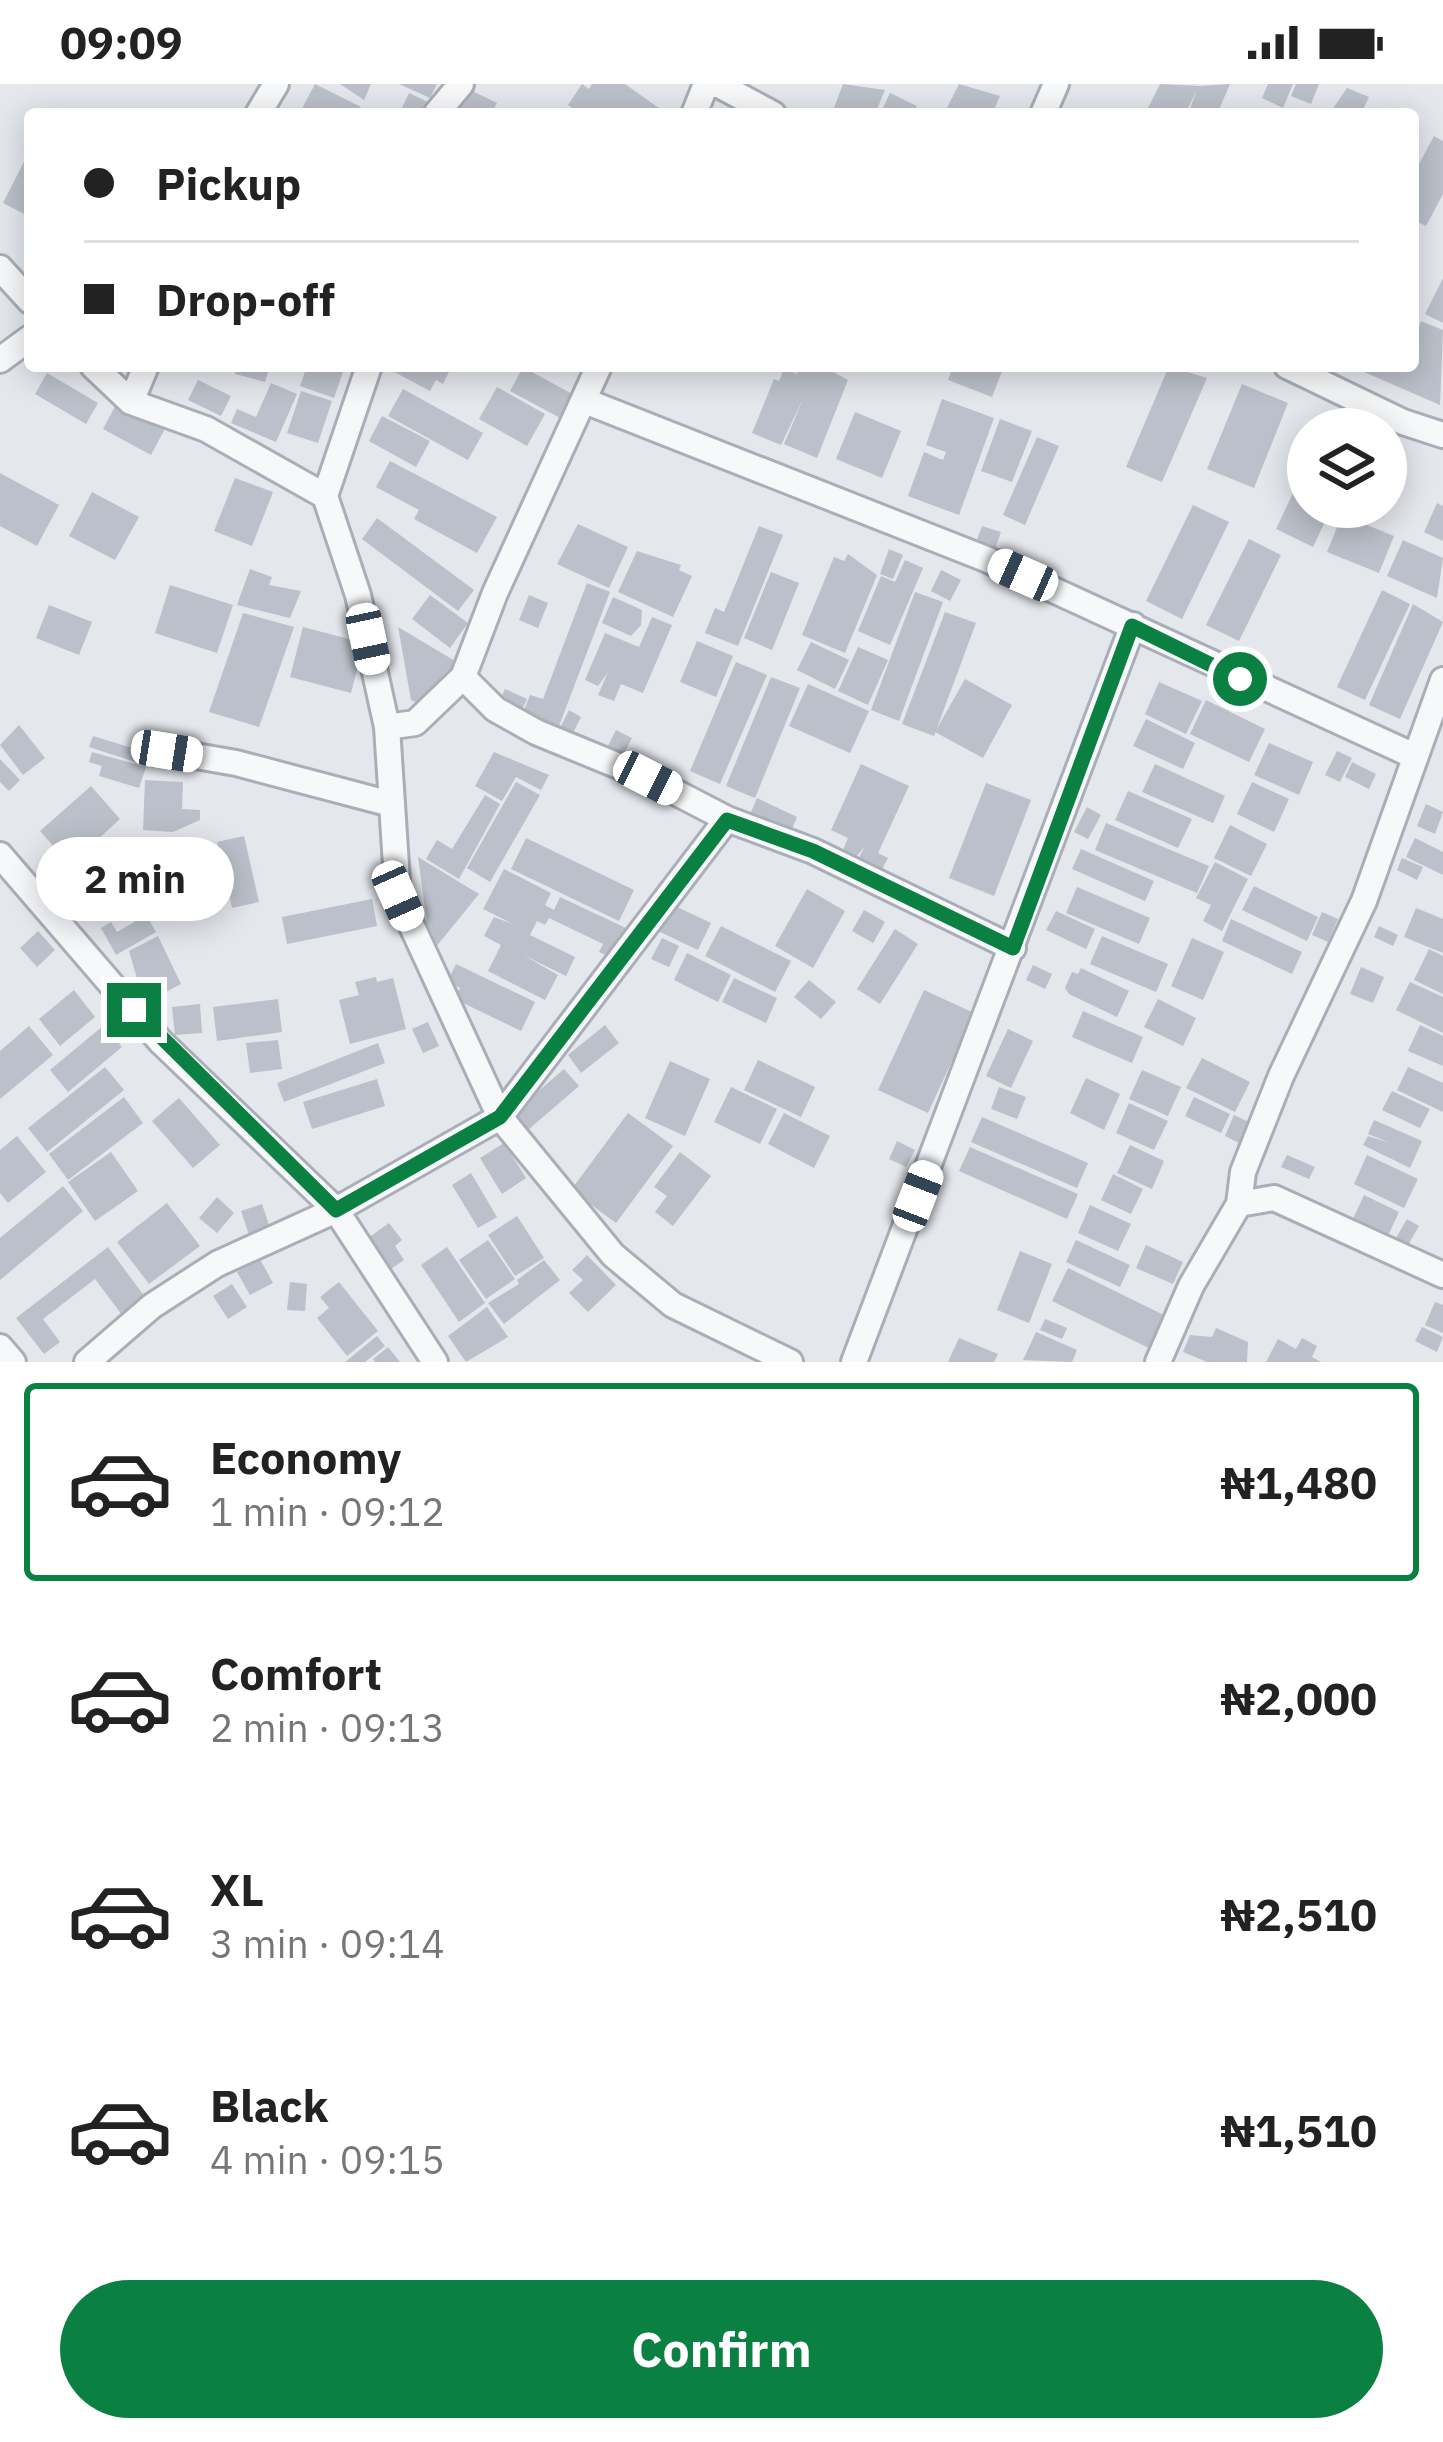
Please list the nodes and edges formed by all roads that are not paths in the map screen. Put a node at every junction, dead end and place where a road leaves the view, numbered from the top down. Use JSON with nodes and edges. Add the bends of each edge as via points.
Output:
{"nodes":[{"id":1,"x":461,"y":84,"type":"edge"},
{"id":2,"x":717,"y":84,"type":"edge"},
{"id":3,"x":441,"y":108,"type":"edge"},
{"id":4,"x":762,"y":108,"type":"edge"},
{"id":5,"x":0,"y":268,"type":"edge"},
{"id":6,"x":24,"y":295,"type":"edge"},
{"id":7,"x":99,"y":372,"type":"edge"},
{"id":8,"x":144,"y":372,"type":"edge"},
{"id":9,"x":367,"y":372,"type":"edge"},
{"id":10,"x":596,"y":372,"type":"edge"},
{"id":11,"x":1299,"y":372,"type":"edge"},
{"id":12,"x":585,"y":401,"type":"junction"},
{"id":13,"x":131,"y":402,"type":"junction"},
{"id":14,"x":1443,"y":435,"type":"edge"},
{"id":15,"x":325,"y":496,"type":"junction"},
{"id":16,"x":1132,"y":626,"type":"junction"},
{"id":17,"x":464,"y":677,"type":"junction"},
{"id":18,"x":1443,"y":680,"type":"edge"},
{"id":19,"x":386,"y":727,"type":"junction"},
{"id":20,"x":167,"y":751,"type":"dead end"},
{"id":21,"x":1412,"y":755,"type":"junction"},
{"id":22,"x":392,"y":805,"type":"junction"},
{"id":23,"x":727,"y":820,"type":"junction"},
{"id":24,"x":0,"y":855,"type":"edge"},
{"id":25,"x":1013,"y":948,"type":"junction"},
{"id":26,"x":500,"y":1117,"type":"junction"},
{"id":27,"x":1239,"y":1204,"type":"junction"},
{"id":28,"x":336,"y":1210,"type":"junction"},
{"id":29,"x":1443,"y":1275,"type":"edge"},
{"id":30,"x":0,"y":1346,"type":"edge"},
{"id":31,"x":13,"y":1362,"type":"edge"},
{"id":32,"x":87,"y":1362,"type":"edge"},
{"id":33,"x":435,"y":1362,"type":"edge"},
{"id":34,"x":790,"y":1362,"type":"edge"},
{"id":35,"x":854,"y":1362,"type":"edge"},
{"id":36,"x":1158,"y":1362,"type":"edge"}],
"edges":[{"from":1,"to":3,"type":"street"},
{"from":2,"to":4,"type":"street"},
{"from":5,"to":6,"type":"street"},
{"from":7,"to":13,"type":"street"},
{"from":8,"to":13,"type":"street"},
{"from":9,"to":15,"type":"street"},
{"from":10,"to":12,"type":"street"},
{"from":11,"to":14,"type":"street"},
{"from":12,"to":16,"type":"street","via":[[986,559]]},
{"from":12,"to":17,"type":"street"},
{"from":13,"to":15,"type":"street","via":[[206,429]]},
{"from":15,"to":19,"type":"street","via":[[358,595]]},
{"from":16,"to":21,"type":"street"},
{"from":16,"to":25,"type":"street"},
{"from":17,"to":19,"type":"street","via":[[415,723]]},
{"from":17,"to":23,"type":"street","via":[[495,709],[536,732]]},
{"from":18,"to":21,"type":"street"},
{"from":19,"to":22,"type":"street"},
{"from":20,"to":22,"type":"street"},
{"from":21,"to":27,"type":"street","via":[[1364,901],[1243,1172]]},
{"from":22,"to":26,"type":"street","via":[[398,896]]},
{"from":23,"to":25,"type":"street","via":[[813,851]]},
{"from":23,"to":26,"type":"street"},
{"from":24,"to":28,"type":"street","via":[[160,1040]]},
{"from":25,"to":35,"type":"street"},
{"from":26,"to":28,"type":"street"},
{"from":26,"to":34,"type":"street","via":[[613,1255],[674,1305]]},
{"from":27,"to":29,"type":"street","via":[[1274,1198]]},
{"from":27,"to":36,"type":"street"},
{"from":28,"to":32,"type":"street","via":[[218,1264]]},
{"from":28,"to":33,"type":"street"},
{"from":30,"to":31,"type":"street"}]}
